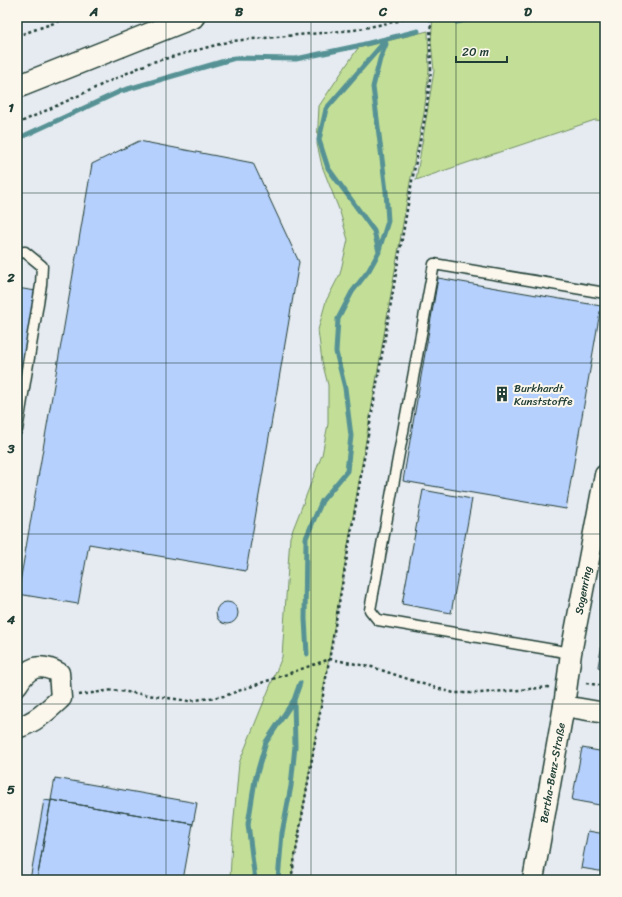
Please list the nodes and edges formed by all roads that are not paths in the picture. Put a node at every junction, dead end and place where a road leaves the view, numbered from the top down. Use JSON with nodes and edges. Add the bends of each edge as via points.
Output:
{"nodes":[{"id":1,"x":193,"y":17,"type":"edge"},
{"id":2,"x":17,"y":87,"type":"edge"},
{"id":3,"x":17,"y":253,"type":"edge"},
{"id":4,"x":605,"y":292,"type":"edge"},
{"id":5,"x":17,"y":430,"type":"edge"},
{"id":6,"x":605,"y":475,"type":"edge"},
{"id":7,"x":571,"y":653,"type":"junction"},
{"id":8,"x":17,"y":685,"type":"edge"},
{"id":9,"x":564,"y":706,"type":"junction"},
{"id":10,"x":605,"y":713,"type":"edge"},
{"id":11,"x":17,"y":728,"type":"edge"},
{"id":12,"x":533,"y":880,"type":"edge"}],
"edges":[{"from":1,"to":2,"type":"main road"},
{"from":3,"to":5,"type":"lane","via":[[25,252],[42,266]]},
{"from":4,"to":7,"type":"lane","via":[[434,264],[370,610],[378,620]]},
{"from":6,"to":7,"type":"street","name":"Sogenring"},
{"from":7,"to":9,"type":"street","name":"Sogenring"},
{"from":8,"to":11,"type":"street","via":[[24,674],[33,669],[51,669],[59,673],[61,698],[29,724]]},
{"from":9,"to":10,"type":"street"},
{"from":9,"to":12,"type":"street","name":"Bertha-Benz-Straße"}]}
